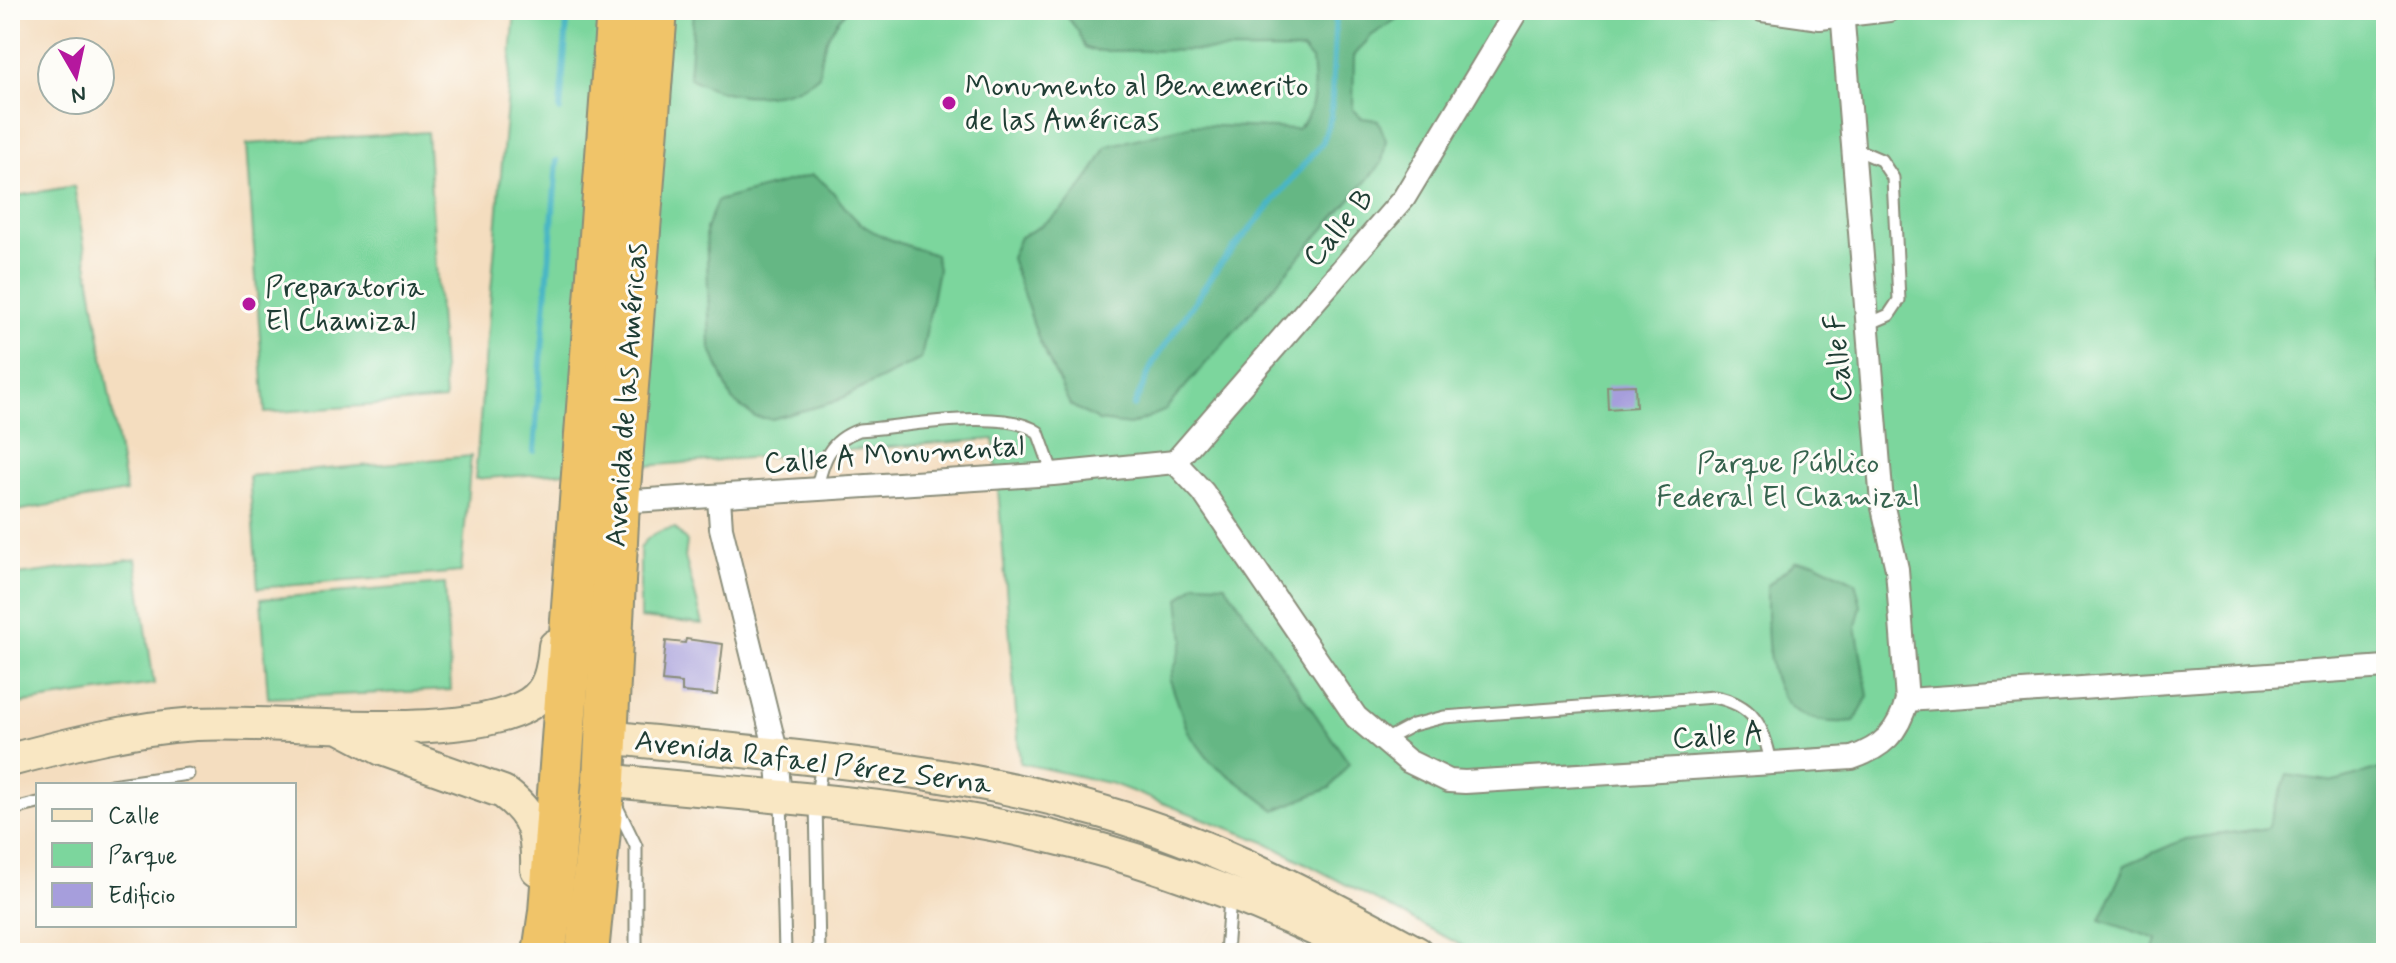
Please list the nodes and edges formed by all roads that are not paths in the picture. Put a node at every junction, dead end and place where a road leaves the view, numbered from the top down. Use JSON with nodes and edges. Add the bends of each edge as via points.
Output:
{"nodes":[{"id":1,"x":618,"y":10,"type":"edge"},
{"id":2,"x":656,"y":10,"type":"edge"},
{"id":3,"x":1517,"y":10,"type":"edge"},
{"id":4,"x":1762,"y":10,"type":"edge"},
{"id":5,"x":1889,"y":10,"type":"edge"},
{"id":6,"x":1842,"y":13,"type":"edge"},
{"id":7,"x":1853,"y":148,"type":"junction"},
{"id":8,"x":1866,"y":326,"type":"junction"},
{"id":9,"x":1175,"y":462,"type":"junction"},
{"id":10,"x":1053,"y":474,"type":"junction"},
{"id":11,"x":815,"y":491,"type":"junction"},
{"id":12,"x":719,"y":498,"type":"junction"},
{"id":13,"x":598,"y":502,"type":"junction"},
{"id":14,"x":2386,"y":667,"type":"edge"},
{"id":15,"x":1907,"y":700,"type":"junction"},
{"id":16,"x":334,"y":724,"type":"junction"},
{"id":17,"x":606,"y":737,"type":"junction"},
{"id":18,"x":1383,"y":741,"type":"junction"},
{"id":19,"x":777,"y":755,"type":"junction"},
{"id":20,"x":10,"y":760,"type":"edge"},
{"id":21,"x":822,"y":760,"type":"junction"},
{"id":22,"x":1771,"y":763,"type":"junction"},
{"id":23,"x":188,"y":774,"type":"dead end"},
{"id":24,"x":604,"y":780,"type":"junction"},
{"id":25,"x":125,"y":783,"type":"edge"},
{"id":26,"x":781,"y":798,"type":"junction"},
{"id":27,"x":816,"y":802,"type":"junction"},
{"id":28,"x":36,"y":804,"type":"edge"},
{"id":29,"x":10,"y":810,"type":"edge"},
{"id":30,"x":1234,"y":877,"type":"junction"},
{"id":31,"x":594,"y":941,"type":"edge"},
{"id":32,"x":541,"y":953,"type":"edge"},
{"id":33,"x":636,"y":953,"type":"edge"},
{"id":34,"x":785,"y":953,"type":"edge"},
{"id":35,"x":819,"y":953,"type":"edge"},
{"id":36,"x":1226,"y":953,"type":"edge"},
{"id":37,"x":1365,"y":953,"type":"edge"},
{"id":38,"x":1417,"y":953,"type":"edge"}],
"edges":[{"from":1,"to":13,"type":"highway","name":"Avenida de las Américas","via":[[598,272]]},
{"from":2,"to":13,"type":"highway","name":"Avenida de las Américas"},
{"from":3,"to":9,"type":"street","name":"Calle B","via":[[1404,198]]},
{"from":4,"to":6,"type":"street","via":[[1808,17]]},
{"from":5,"to":6,"type":"street"},
{"from":6,"to":7,"type":"street","name":"Calle F"},
{"from":7,"to":8,"type":"street","name":"Calle F"},
{"from":7,"to":8,"type":"lane","via":[[1881,160],[1893,178],[1899,300],[1889,315]]},
{"from":8,"to":15,"type":"street","name":"Calle F","via":[[1882,503],[1897,569]]},
{"from":9,"to":10,"type":"street","name":"Calle A Monumental"},
{"from":9,"to":18,"type":"street","name":"Calle A","via":[[1203,492],[1356,717]]},
{"from":10,"to":11,"type":"street","name":"Calle A Monumental"},
{"from":10,"to":11,"type":"lane","via":[[1038,432],[1014,421],[859,430],[833,443]]},
{"from":11,"to":12,"type":"street","name":"Calle A Monumental"},
{"from":12,"to":13,"type":"street","name":"Calle A Monumental"},
{"from":12,"to":19,"type":"street","via":[[721,528]]},
{"from":13,"to":16,"type":"main road","via":[[566,529],[553,664],[541,694],[515,711],[452,724]]},
{"from":13,"to":17,"type":"highway","name":"Avenida de las Américas"},
{"from":13,"to":32,"type":"highway"},
{"from":14,"to":15,"type":"street"},
{"from":15,"to":22,"type":"street","name":"Calle A","via":[[1896,729],[1874,750],[1852,758]]},
{"from":16,"to":20,"type":"main road","via":[[194,724],[122,734]]},
{"from":16,"to":32,"type":"main road","via":[[382,749],[503,792],[528,813],[538,842]]},
{"from":17,"to":19,"type":"main road","name":"Avenida Rafael Pérez Serna"},
{"from":17,"to":24,"type":"highway","name":"Avenida de las Américas"},
{"from":18,"to":22,"type":"street","name":"Calle A","via":[[1427,773],[1465,782]]},
{"from":18,"to":22,"type":"lane","via":[[1444,717],[1714,697],[1736,701],[1753,712]]},
{"from":19,"to":21,"type":"main road","name":"Avenida Rafael Pérez Serna"},
{"from":19,"to":26,"type":"street"},
{"from":21,"to":27,"type":"lane"},
{"from":21,"to":30,"type":"main road","name":"Avenida Rafael Pérez Serna","via":[[910,770],[1089,808],[1190,842]]},
{"from":23,"to":25,"type":"lane"},
{"from":24,"to":26,"type":"main road","name":"Avenida Rafael Pérez Serna"},
{"from":24,"to":31,"type":"highway","name":"Avenida de las Américas"},
{"from":24,"to":33,"type":"lane","via":[[636,846]]},
{"from":26,"to":27,"type":"main road","name":"Avenida Rafael Pérez Serna"},
{"from":26,"to":34,"type":"lane"},
{"from":27,"to":30,"type":"main road","name":"Avenida Rafael Pérez Serna","via":[[952,817]]},
{"from":27,"to":35,"type":"lane"},
{"from":28,"to":29,"type":"lane"},
{"from":30,"to":36,"type":"lane"},
{"from":30,"to":37,"type":"main road","name":"Avenida Rafael Pérez Serna"},
{"from":30,"to":38,"type":"main road","name":"Avenida Rafael Pérez Serna","via":[[1310,895]]}]}
